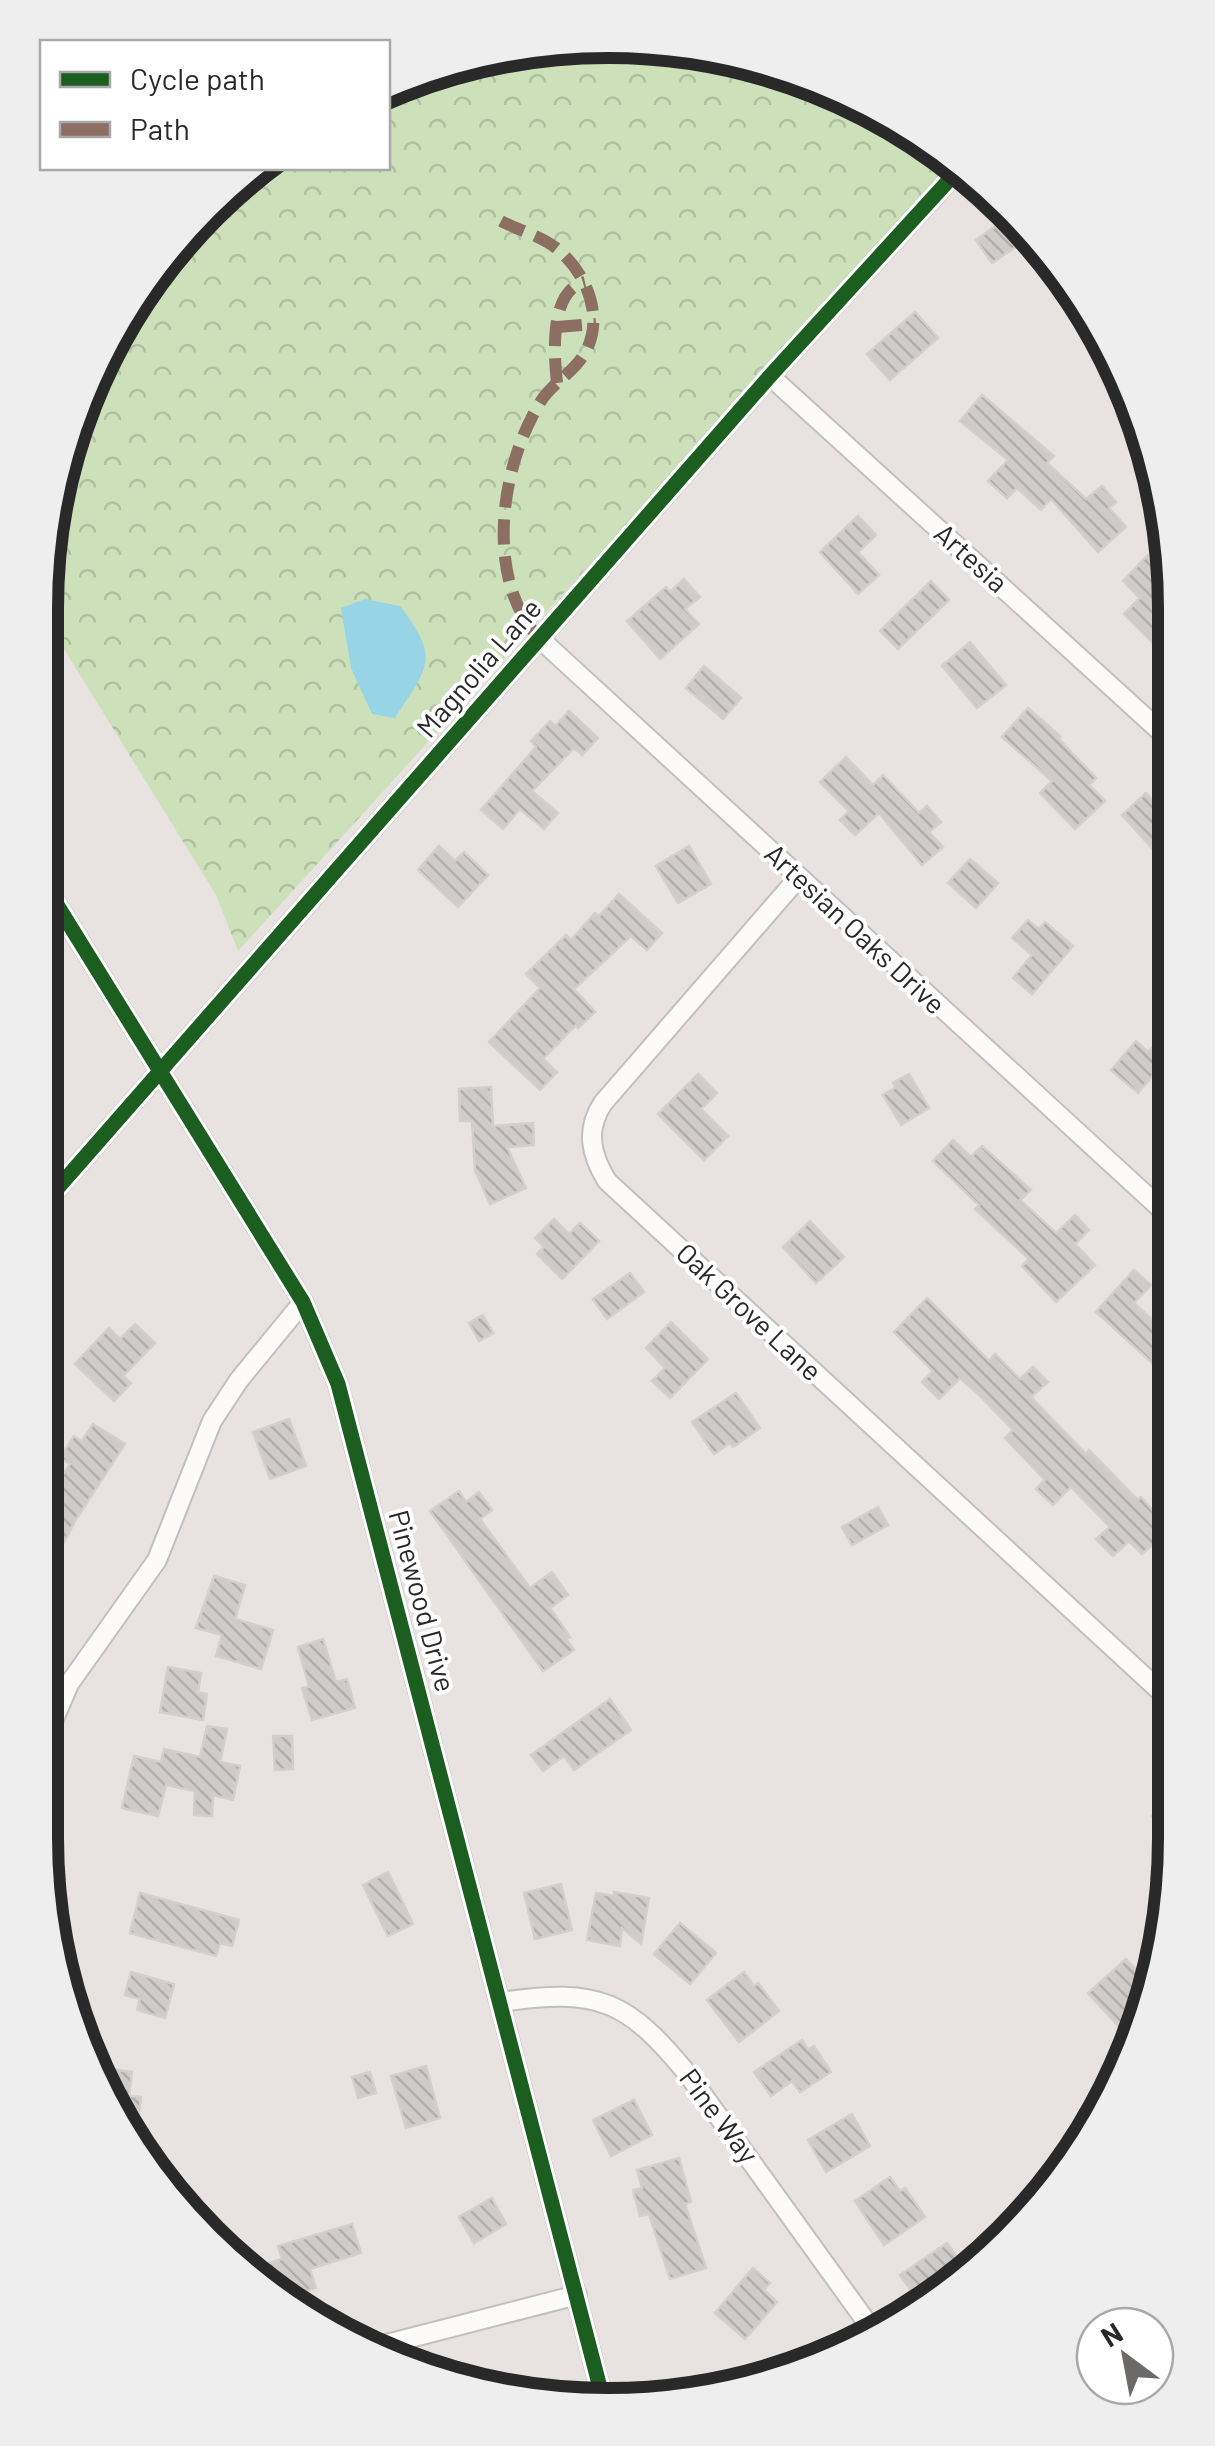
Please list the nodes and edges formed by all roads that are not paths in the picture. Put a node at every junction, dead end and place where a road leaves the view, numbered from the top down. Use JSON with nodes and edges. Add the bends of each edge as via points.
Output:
{"nodes":[{"id":1,"x":951,"y":178,"type":"edge"},
{"id":2,"x":770,"y":376,"type":"junction"},
{"id":3,"x":539,"y":638,"type":"junction"},
{"id":4,"x":1158,"y":729,"type":"edge"},
{"id":5,"x":800,"y":877,"type":"junction"},
{"id":6,"x":58,"y":907,"type":"edge"},
{"id":7,"x":158,"y":1070,"type":"junction"},
{"id":8,"x":58,"y":1186,"type":"edge"},
{"id":9,"x":1158,"y":1206,"type":"edge"},
{"id":10,"x":303,"y":1302,"type":"junction"},
{"id":11,"x":1158,"y":1689,"type":"edge"},
{"id":12,"x":58,"y":1711,"type":"edge"},
{"id":13,"x":501,"y":2002,"type":"junction"},
{"id":14,"x":577,"y":2295,"type":"junction"},
{"id":15,"x":867,"y":2323,"type":"edge"},
{"id":16,"x":389,"y":2343,"type":"edge"},
{"id":17,"x":600,"y":2388,"type":"edge"}],
"edges":[{"from":1,"to":2,"type":"street","name":"Magnolia Lane"},
{"from":2,"to":3,"type":"street","name":"Magnolia Lane"},
{"from":2,"to":4,"type":"street","name":"Artesia"},
{"from":3,"to":5,"type":"street","name":"Artesian Oaks Drive"},
{"from":3,"to":7,"type":"street","name":"Magnolia Lane"},
{"from":5,"to":9,"type":"street","name":"Artesian Oaks Drive"},
{"from":5,"to":11,"type":"street","name":"Oak Grove Lane","via":[[603,1103],[592,1126],[598,1166]]},
{"from":6,"to":7,"type":"street","name":"Pinewood Drive"},
{"from":7,"to":8,"type":"street","name":"Magnolia Lane"},
{"from":7,"to":10,"type":"street","name":"Pinewood Drive"},
{"from":10,"to":12,"type":"street","via":[[212,1421],[157,1560]]},
{"from":10,"to":13,"type":"street","name":"Pinewood Drive","via":[[351,1428]]},
{"from":13,"to":14,"type":"street","name":"Pinewood Drive"},
{"from":13,"to":15,"type":"street","name":"Pine Way","via":[[581,1997],[634,2016],[690,2077]]},
{"from":14,"to":16,"type":"street"},
{"from":14,"to":17,"type":"street","name":"Pinewood Drive"}]}
